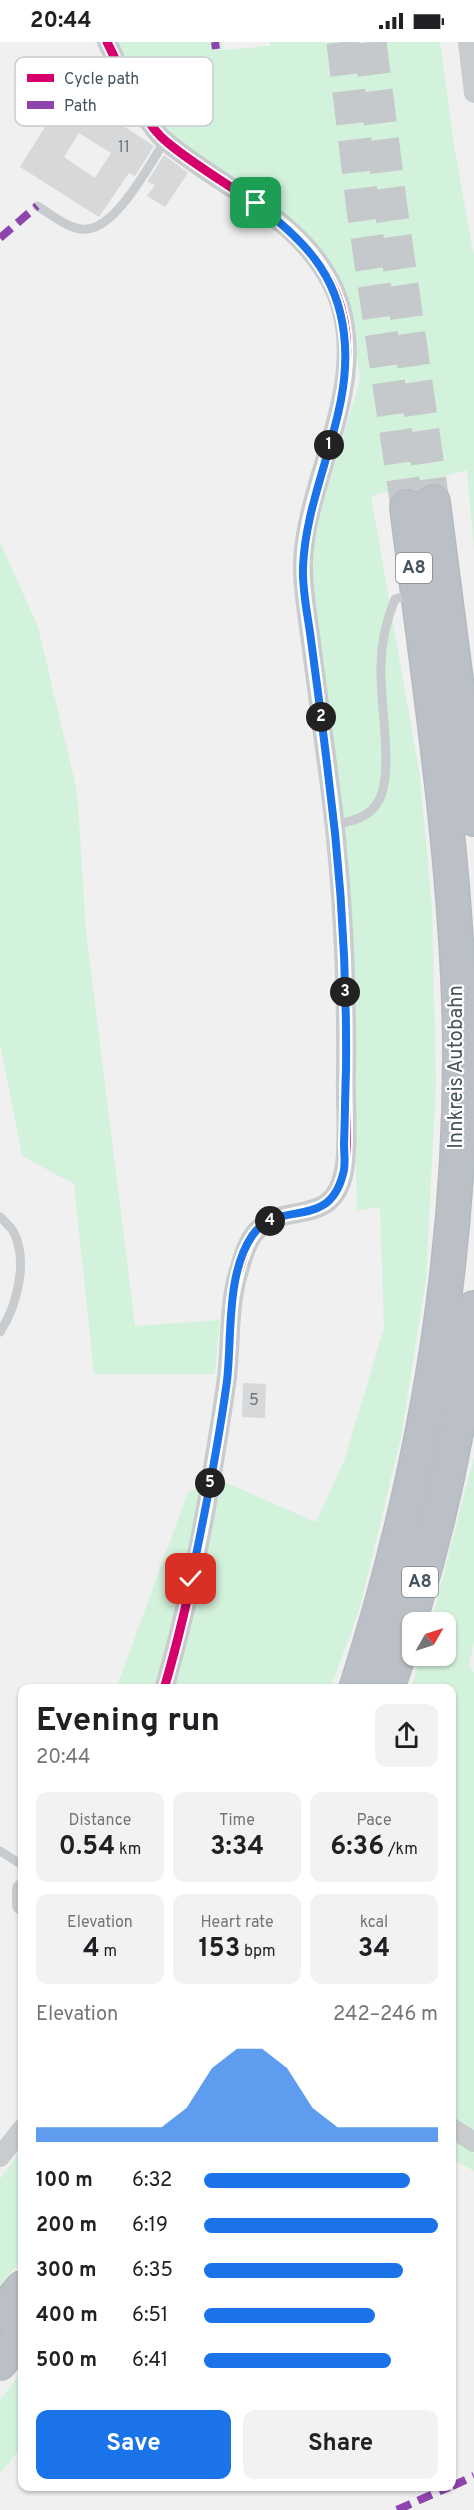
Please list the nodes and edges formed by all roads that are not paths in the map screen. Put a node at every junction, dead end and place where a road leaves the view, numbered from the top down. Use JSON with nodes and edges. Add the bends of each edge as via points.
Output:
{"nodes":[{"id":1,"x":108,"y":42,"type":"edge"},
{"id":2,"x":468,"y":42,"type":"edge"},
{"id":3,"x":116,"y":57,"type":"edge"},
{"id":4,"x":474,"y":93,"type":"edge"},
{"id":5,"x":153,"y":126,"type":"edge"},
{"id":6,"x":165,"y":141,"type":"junction"},
{"id":7,"x":38,"y":206,"type":"dead end"},
{"id":8,"x":417,"y":593,"type":"junction"},
{"id":9,"x":474,"y":819,"type":"edge"},
{"id":10,"x":335,"y":825,"type":"junction"},
{"id":11,"x":0,"y":1217,"type":"edge"},
{"id":12,"x":474,"y":1308,"type":"edge"},
{"id":13,"x":0,"y":1332,"type":"edge"},
{"id":14,"x":166,"y":1684,"type":"edge"},
{"id":15,"x":357,"y":1684,"type":"edge"},
{"id":16,"x":389,"y":1684,"type":"edge"},
{"id":17,"x":0,"y":1851,"type":"edge"},
{"id":18,"x":18,"y":1862,"type":"edge"},
{"id":19,"x":456,"y":2131,"type":"edge"},
{"id":20,"x":18,"y":2134,"type":"edge"},
{"id":21,"x":474,"y":2142,"type":"edge"},
{"id":22,"x":0,"y":2157,"type":"edge"},
{"id":23,"x":18,"y":2293,"type":"edge"},
{"id":24,"x":0,"y":2316,"type":"edge"},
{"id":25,"x":18,"y":2340,"type":"edge"},
{"id":26,"x":0,"y":2362,"type":"edge"}],
"edges":[{"from":1,"to":3,"type":"street"},
{"from":2,"to":4,"type":"street"},
{"from":5,"to":6,"type":"street"},
{"from":6,"to":7,"type":"lane","via":[[104,224],[86,230]]},
{"from":6,"to":10,"type":"street","via":[[292,232],[319,261],[337,296],[345,335],[345,379],[304,537],[303,578]]},
{"from":8,"to":9,"type":"highway","name":"Innkreis Autobahn","number":"A8","via":[[420,505]]},
{"from":8,"to":10,"type":"lane","via":[[395,598],[384,628],[380,667],[386,783],[378,803],[365,817]]},
{"from":8,"to":15,"type":"highway","name":"Innkreis Autobahn","number":"A8","via":[[452,890],[460,1045],[458,1148],[448,1277],[435,1375],[400,1541]]},
{"from":10,"to":14,"type":"street","via":[[346,1042],[344,1172],[334,1196],[323,1208],[263,1224],[251,1237],[238,1272],[229,1317],[227,1378],[205,1512]]},
{"from":11,"to":13,"type":"lane","via":[[13,1230],[21,1253],[15,1302]]},
{"from":12,"to":16,"type":"highway","number":"A8","via":[[446,1474]]},
{"from":17,"to":18,"type":"lane"},
{"from":19,"to":21,"type":"street"},
{"from":20,"to":22,"type":"street"},
{"from":23,"to":24,"type":"highway"},
{"from":25,"to":26,"type":"highway"}]}
